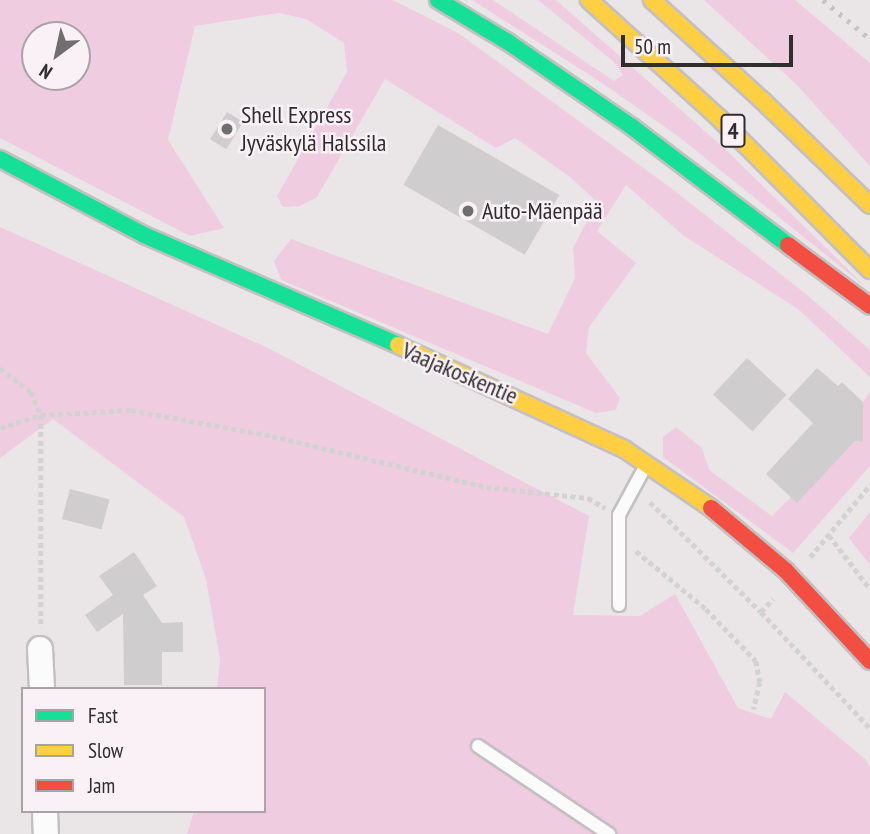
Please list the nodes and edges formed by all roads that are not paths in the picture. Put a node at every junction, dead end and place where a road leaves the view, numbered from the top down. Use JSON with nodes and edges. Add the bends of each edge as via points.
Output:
{"nodes":[{"id":1,"x":438,"y":0,"type":"edge"},
{"id":2,"x":589,"y":0,"type":"edge"},
{"id":3,"x":652,"y":0,"type":"edge"},
{"id":4,"x":0,"y":159,"type":"edge"},
{"id":5,"x":870,"y":205,"type":"edge"},
{"id":6,"x":870,"y":270,"type":"edge"},
{"id":7,"x":870,"y":306,"type":"edge"},
{"id":8,"x":647,"y":464,"type":"junction"},
{"id":9,"x":619,"y":605,"type":"dead end"},
{"id":10,"x":40,"y":649,"type":"road end"},
{"id":11,"x":870,"y":661,"type":"edge"},
{"id":12,"x":42,"y":687,"type":"edge"},
{"id":13,"x":478,"y":746,"type":"dead end"},
{"id":14,"x":45,"y":813,"type":"edge"},
{"id":15,"x":46,"y":834,"type":"edge"},
{"id":16,"x":609,"y":834,"type":"edge"}],
"edges":[{"from":1,"to":7,"type":"main road","via":[[632,127]]},
{"from":2,"to":6,"type":"main road","number":"4","via":[[719,118]]},
{"from":3,"to":5,"type":"main road","number":"4"},
{"from":4,"to":8,"type":"main road","name":"Vaajakoskentie","via":[[144,235],[490,385]]},
{"from":8,"to":9,"type":"lane","via":[[619,515]]},
{"from":8,"to":11,"type":"main road","name":"Vaajakoskentie","via":[[748,536]]},
{"from":10,"to":12,"type":"street"},
{"from":13,"to":16,"type":"lane"},
{"from":14,"to":15,"type":"street"}]}
